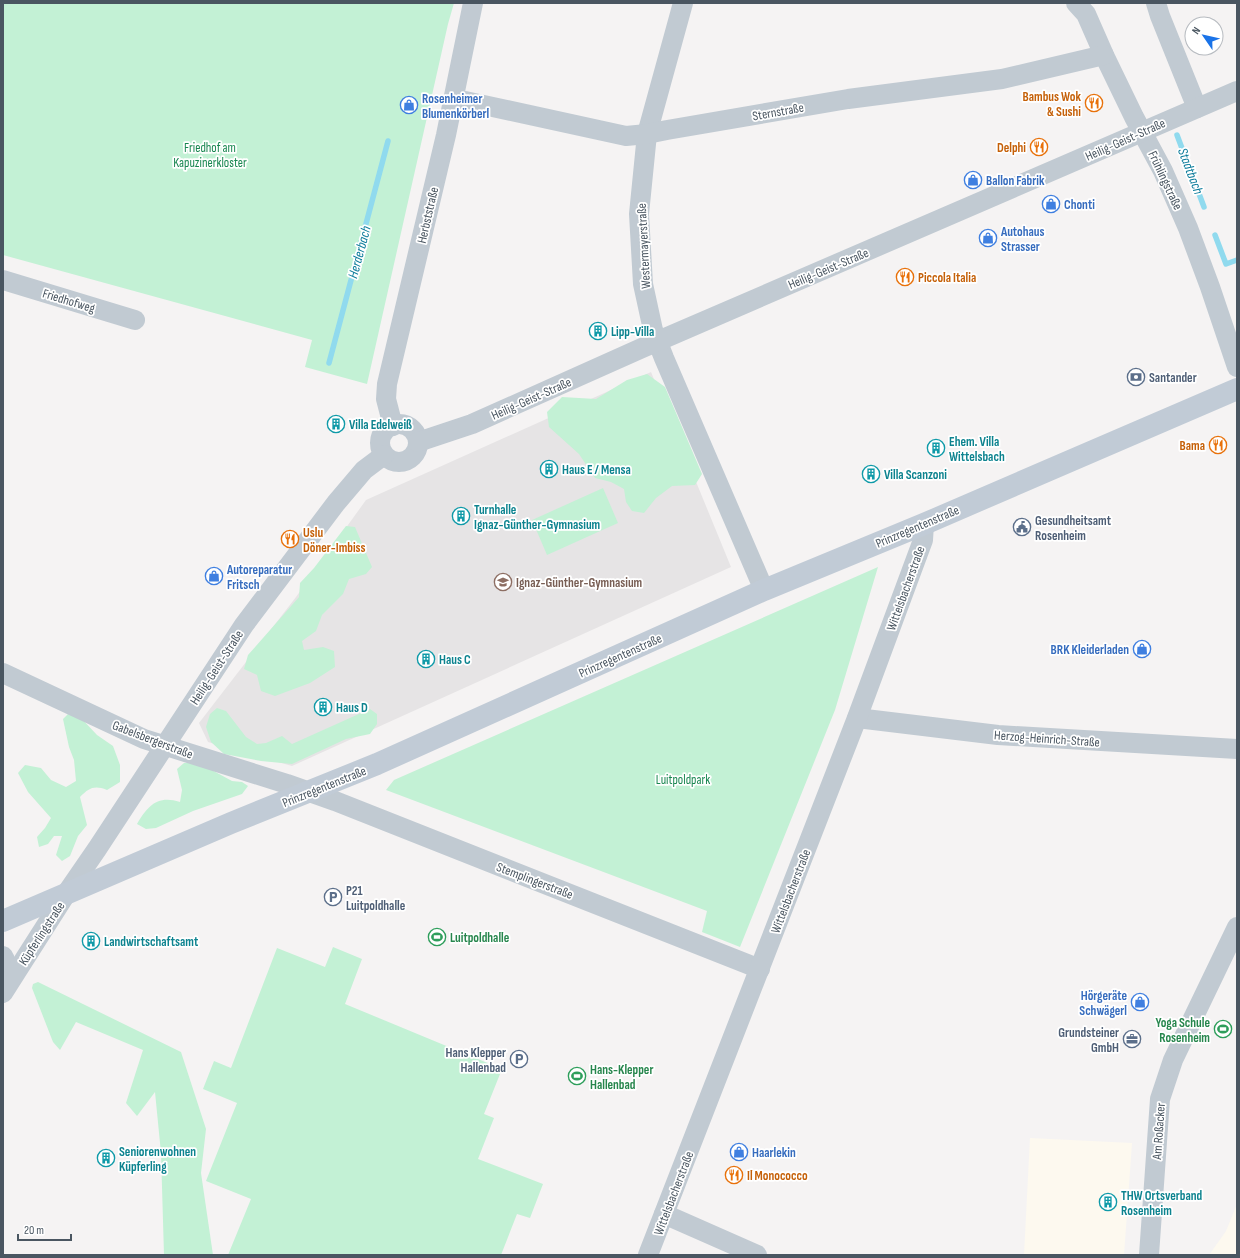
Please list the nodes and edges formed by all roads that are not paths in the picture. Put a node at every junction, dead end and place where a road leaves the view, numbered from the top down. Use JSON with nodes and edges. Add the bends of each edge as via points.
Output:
{"nodes":[{"id":1,"x":473,"y":3,"type":"edge"},
{"id":2,"x":683,"y":3,"type":"edge"},
{"id":3,"x":1076,"y":3,"type":"edge"},
{"id":4,"x":1156,"y":3,"type":"edge"},
{"id":5,"x":1104,"y":55,"type":"junction"},
{"id":6,"x":1237,"y":91,"type":"edge"},
{"id":7,"x":453,"y":101,"type":"junction"},
{"id":8,"x":1197,"y":108,"type":"junction"},
{"id":9,"x":1143,"y":132,"type":"junction"},
{"id":10,"x":648,"y":134,"type":"junction"},
{"id":11,"x":3,"y":280,"type":"edge"},
{"id":12,"x":135,"y":320,"type":"dead end"},
{"id":13,"x":658,"y":341,"type":"junction"},
{"id":14,"x":1237,"y":366,"type":"edge"},
{"id":15,"x":1237,"y":389,"type":"edge"},
{"id":16,"x":393,"y":426,"type":"junction"},
{"id":17,"x":418,"y":442,"type":"junction"},
{"id":18,"x":384,"y":455,"type":"junction"},
{"id":19,"x":924,"y":524,"type":"junction"},
{"id":20,"x":764,"y":590,"type":"junction"},
{"id":21,"x":3,"y":673,"type":"edge"},
{"id":22,"x":858,"y":718,"type":"junction"},
{"id":23,"x":164,"y":746,"type":"junction"},
{"id":24,"x":1237,"y":749,"type":"edge"},
{"id":25,"x":309,"y":792,"type":"junction"},
{"id":26,"x":66,"y":894,"type":"junction"},
{"id":27,"x":3,"y":921,"type":"edge"},
{"id":28,"x":1237,"y":927,"type":"edge"},
{"id":29,"x":3,"y":956,"type":"edge"},
{"id":30,"x":760,"y":969,"type":"junction"},
{"id":31,"x":5,"y":990,"type":"edge"},
{"id":32,"x":664,"y":1214,"type":"junction"},
{"id":33,"x":648,"y":1255,"type":"edge"},
{"id":34,"x":757,"y":1255,"type":"edge"},
{"id":35,"x":1149,"y":1255,"type":"edge"}],
"edges":[{"from":1,"to":7,"type":"street","name":"Herbststraße"},
{"from":2,"to":10,"type":"street","name":"Westermayerstraße"},
{"from":3,"to":5,"type":"street","name":"Frühlingstraße","via":[[1086,14]]},
{"from":4,"to":8,"type":"street"},
{"from":5,"to":9,"type":"street","name":"Frühlingstraße"},
{"from":5,"to":10,"type":"street","name":"Sternstraße","via":[[1002,78],[848,99]]},
{"from":6,"to":8,"type":"street","name":"Heilig-Geist-Straße"},
{"from":7,"to":10,"type":"street","name":"Sternstraße","via":[[465,101],[626,136]]},
{"from":7,"to":16,"type":"street","name":"Herbststraße","via":[[387,384],[386,399]]},
{"from":8,"to":9,"type":"street","name":"Heilig-Geist-Straße"},
{"from":9,"to":13,"type":"street","name":"Heilig-Geist-Straße"},
{"from":9,"to":14,"type":"street","name":"Frühlingstraße","via":[[1188,228]]},
{"from":10,"to":13,"type":"street","name":"Westermayerstraße","via":[[639,214],[643,284],[653,330]]},
{"from":11,"to":12,"type":"street","name":"Friedhofweg"},
{"from":13,"to":17,"type":"street","name":"Heilig-Geist-Straße","via":[[472,424]]},
{"from":13,"to":20,"type":"street","name":"Westermayerstraße"},
{"from":15,"to":19,"type":"main road","name":"Prinzregentenstraße"},
{"from":16,"to":17,"type":"street","via":[[402,425],[410,428],[416,434]]},
{"from":16,"to":18,"type":"street","via":[[386,430],[381,438]]},
{"from":17,"to":18,"type":"street","via":[[413,457],[406,461],[390,460]]},
{"from":18,"to":23,"type":"street","name":"Heilig-Geist-Straße","via":[[364,470],[336,503],[244,624]]},
{"from":19,"to":20,"type":"main road","name":"Prinzregentenstraße"},
{"from":19,"to":22,"type":"street","name":"Wittelsbacherstraße","via":[[923,540]]},
{"from":20,"to":25,"type":"main road","name":"Prinzregentenstraße"},
{"from":21,"to":23,"type":"street","name":"Gabelsbergerstraße"},
{"from":22,"to":24,"type":"street","name":"Herzog-Heinrich-Straße","via":[[998,736]]},
{"from":22,"to":30,"type":"street","name":"Wittelsbacherstraße"},
{"from":23,"to":25,"type":"street","name":"Gabelsbergerstraße"},
{"from":23,"to":26,"type":"street","name":"Heilig-Geist-Straße"},
{"from":25,"to":26,"type":"main road","name":"Prinzregentenstraße"},
{"from":25,"to":30,"type":"street","name":"Stemplingerstraße"},
{"from":26,"to":27,"type":"main road","name":"Prinzregentenstraße"},
{"from":26,"to":31,"type":"street","name":"Küpferlingstraße"},
{"from":28,"to":35,"type":"street","name":"Am Roßacker","via":[[1173,1060],[1160,1099]]},
{"from":29,"to":31,"type":"street","via":[[8,978]]},
{"from":30,"to":32,"type":"street","name":"Wittelsbacherstraße"},
{"from":32,"to":33,"type":"street","name":"Wittelsbacherstraße"},
{"from":32,"to":34,"type":"street"}]}
